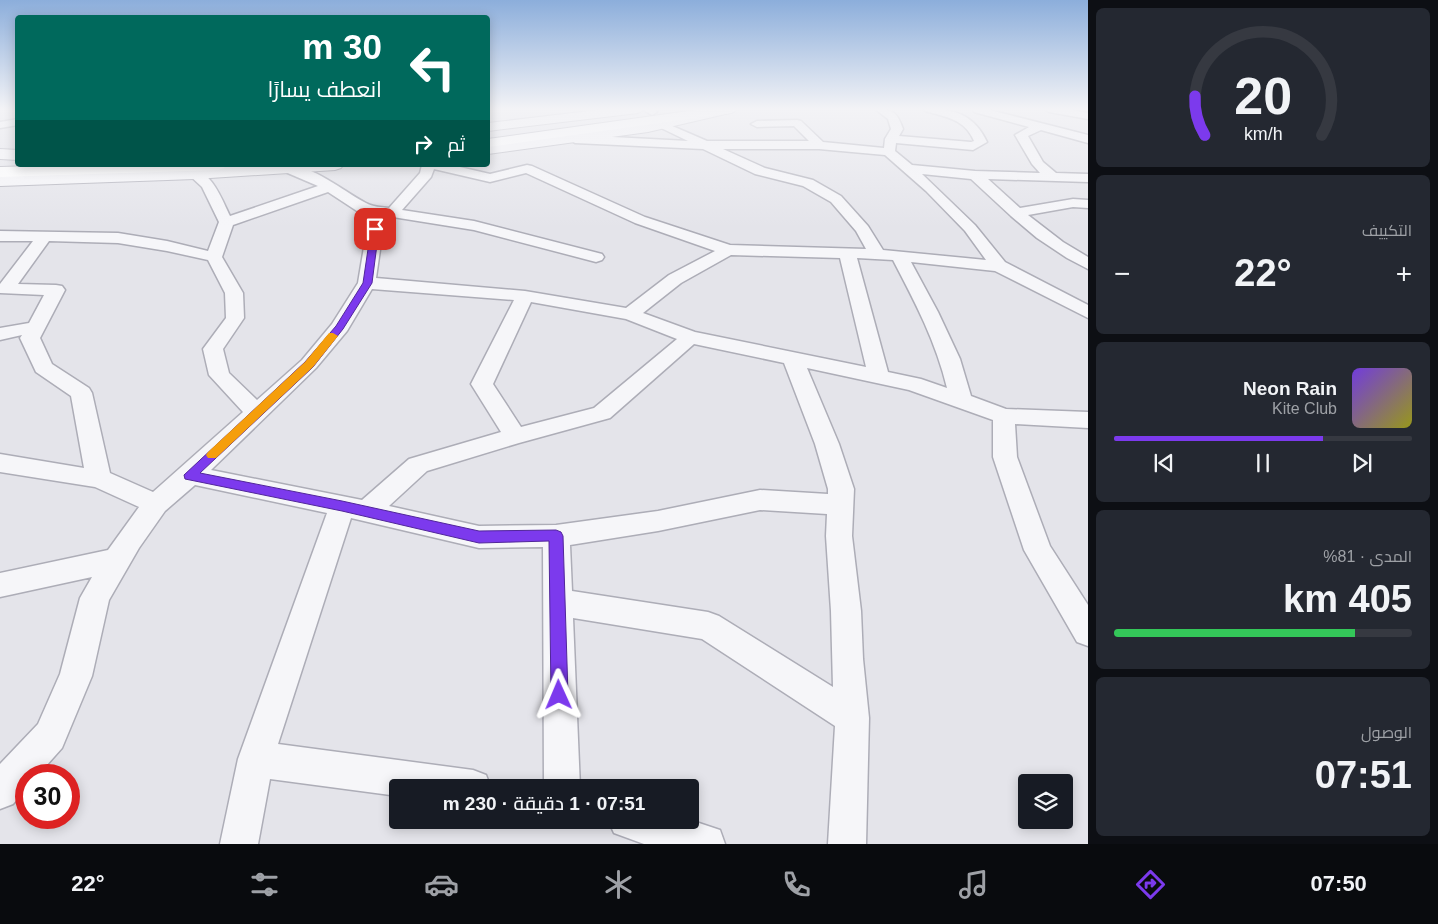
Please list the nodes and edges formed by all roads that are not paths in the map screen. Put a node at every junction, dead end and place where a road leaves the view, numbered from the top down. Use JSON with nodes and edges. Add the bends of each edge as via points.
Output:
{"nodes":[{"id":1,"x":716,"y":148,"type":"edge"},
{"id":2,"x":892,"y":148,"type":"edge"},
{"id":3,"x":1029,"y":148,"type":"edge"},
{"id":4,"x":0,"y":154,"type":"edge"},
{"id":5,"x":15,"y":154,"type":"edge"},
{"id":6,"x":0,"y":162,"type":"edge"},
{"id":7,"x":15,"y":162,"type":"edge"},
{"id":8,"x":173,"y":167,"type":"edge"},
{"id":9,"x":428,"y":167,"type":"edge"},
{"id":10,"x":443,"y":167,"type":"edge"},
{"id":11,"x":288,"y":168,"type":"joint"},
{"id":12,"x":906,"y":168,"type":"junction"},
{"id":13,"x":0,"y":172,"type":"edge"},
{"id":14,"x":195,"y":174,"type":"junction"},
{"id":15,"x":975,"y":175,"type":"junction"},
{"id":16,"x":1045,"y":175,"type":"junction"},
{"id":17,"x":332,"y":176,"type":"edge"},
{"id":18,"x":1088,"y":178,"type":"edge"},
{"id":19,"x":0,"y":181,"type":"edge"},
{"id":20,"x":1088,"y":203,"type":"edge"},
{"id":21,"x":363,"y":208,"type":"junction"},
{"id":22,"x":1016,"y":212,"type":"junction"},
{"id":23,"x":392,"y":213,"type":"junction"},
{"id":24,"x":226,"y":222,"type":"junction"},
{"id":25,"x":0,"y":236,"type":"edge"},
{"id":26,"x":45,"y":236,"type":"junction"},
{"id":27,"x":728,"y":250,"type":"junction"},
{"id":28,"x":847,"y":253,"type":"junction"},
{"id":29,"x":878,"y":254,"type":"junction"},
{"id":30,"x":899,"y":256,"type":"junction"},
{"id":31,"x":596,"y":257,"type":"dead end"},
{"id":32,"x":214,"y":258,"type":"junction"},
{"id":33,"x":1088,"y":264,"type":"edge"},
{"id":34,"x":999,"y":266,"type":"junction"},
{"id":35,"x":367,"y":283,"type":"junction"},
{"id":36,"x":525,"y":296,"type":"junction"},
{"id":37,"x":1088,"y":312,"type":"edge"},
{"id":38,"x":630,"y":314,"type":"junction"},
{"id":39,"x":36,"y":327,"type":"junction"},
{"id":40,"x":0,"y":334,"type":"edge"},
{"id":41,"x":690,"y":337,"type":"junction"},
{"id":42,"x":793,"y":358,"type":"junction"},
{"id":43,"x":879,"y":377,"type":"junction"},
{"id":44,"x":961,"y":401,"type":"junction"},
{"id":45,"x":257,"y":413,"type":"junction"},
{"id":46,"x":1004,"y":416,"type":"junction"},
{"id":47,"x":1088,"y":420,"type":"edge"},
{"id":48,"x":515,"y":436,"type":"junction"},
{"id":49,"x":0,"y":463,"type":"edge"},
{"id":50,"x":190,"y":475,"type":"junction"},
{"id":51,"x":99,"y":479,"type":"junction"},
{"id":52,"x":156,"y":504,"type":"junction"},
{"id":53,"x":840,"y":505,"type":"junction"},
{"id":54,"x":354,"y":508,"type":"junction"},
{"id":55,"x":556,"y":536,"type":"junction"},
{"id":56,"x":117,"y":560,"type":"junction"},
{"id":57,"x":0,"y":585,"type":"edge"},
{"id":58,"x":557,"y":602,"type":"junction"},
{"id":59,"x":1088,"y":632,"type":"edge"},
{"id":60,"x":852,"y":718,"type":"junction"},
{"id":61,"x":256,"y":759,"type":"junction"},
{"id":62,"x":406,"y":779,"type":"edge"},
{"id":63,"x":562,"y":779,"type":"edge"},
{"id":64,"x":0,"y":791,"type":"edge"},
{"id":65,"x":657,"y":829,"type":"edge"},
{"id":66,"x":240,"y":844,"type":"edge"},
{"id":67,"x":706,"y":844,"type":"edge"},
{"id":68,"x":847,"y":844,"type":"edge"}],
"edges":[{"from":1,"to":29,"type":"street","via":[[760,171],[808,184],[836,199],[863,229]]},
{"from":2,"to":12,"type":"street"},
{"from":3,"to":16,"type":"street"},
{"from":4,"to":5,"type":"street"},
{"from":6,"to":7,"type":"main road"},
{"from":8,"to":13,"type":"main road"},
{"from":9,"to":23,"type":"street","via":[[426,174]]},
{"from":10,"to":27,"type":"street","via":[[490,178],[527,169],[640,220]]},
{"from":11,"to":14,"type":"street"},
{"from":11,"to":17,"type":"street"},
{"from":12,"to":15,"type":"street"},
{"from":12,"to":34,"type":"street","via":[[931,188],[970,228]]},
{"from":14,"to":19,"type":"street"},
{"from":14,"to":24,"type":"street","via":[[208,185]]},
{"from":15,"to":16,"type":"street"},
{"from":15,"to":22,"type":"street"},
{"from":16,"to":18,"type":"street"},
{"from":16,"to":20,"type":"street"},
{"from":17,"to":21,"type":"street"},
{"from":17,"to":24,"type":"street"},
{"from":20,"to":22,"type":"street"},
{"from":21,"to":23,"type":"street"},
{"from":21,"to":35,"type":"street","via":[[375,229]]},
{"from":22,"to":33,"type":"street","via":[[1066,252]]},
{"from":23,"to":31,"type":"street","via":[[474,226]]},
{"from":24,"to":32,"type":"street"},
{"from":25,"to":26,"type":"street"},
{"from":26,"to":32,"type":"street","via":[[118,238]]},
{"from":26,"to":39,"type":"street","via":[[5,289],[56,290]]},
{"from":27,"to":28,"type":"street"},
{"from":27,"to":38,"type":"street","via":[[675,279]]},
{"from":28,"to":29,"type":"street"},
{"from":28,"to":43,"type":"street"},
{"from":29,"to":30,"type":"street"},
{"from":30,"to":34,"type":"street"},
{"from":30,"to":44,"type":"street","via":[[950,360]]},
{"from":32,"to":45,"type":"street","via":[[234,293],[235,318],[213,349],[219,375]]},
{"from":34,"to":37,"type":"street"},
{"from":35,"to":36,"type":"street"},
{"from":35,"to":45,"type":"street","via":[[340,327],[309,364]]},
{"from":36,"to":38,"type":"street"},
{"from":36,"to":48,"type":"street","via":[[482,384]]},
{"from":38,"to":41,"type":"street"},
{"from":39,"to":40,"type":"street"},
{"from":39,"to":51,"type":"street","via":[[30,338],[43,368],[81,393]]},
{"from":41,"to":42,"type":"street"},
{"from":41,"to":48,"type":"street","via":[[602,412]]},
{"from":42,"to":43,"type":"street"},
{"from":42,"to":53,"type":"street","via":[[827,444],[841,489]]},
{"from":43,"to":44,"type":"street","via":[[914,384]]},
{"from":44,"to":46,"type":"street"},
{"from":45,"to":50,"type":"street"},
{"from":46,"to":47,"type":"street"},
{"from":46,"to":59,"type":"street","via":[[1005,457],[1038,550]]},
{"from":48,"to":54,"type":"street","via":[[418,465]]},
{"from":49,"to":51,"type":"street"},
{"from":50,"to":52,"type":"street"},
{"from":50,"to":54,"type":"street"},
{"from":51,"to":52,"type":"street"},
{"from":52,"to":56,"type":"street"},
{"from":53,"to":55,"type":"street","via":[[760,500],[658,521]]},
{"from":53,"to":60,"type":"street","via":[[839,536]]},
{"from":54,"to":55,"type":"street","via":[[479,537]]},
{"from":54,"to":61,"type":"street"},
{"from":55,"to":58,"type":"street"},
{"from":56,"to":57,"type":"street"},
{"from":56,"to":64,"type":"street","via":[[95,598],[76,676],[50,736]]},
{"from":58,"to":60,"type":"street","via":[[708,626]]},
{"from":58,"to":63,"type":"street"},
{"from":60,"to":68,"type":"street"},
{"from":61,"to":62,"type":"street"},
{"from":61,"to":66,"type":"street"},
{"from":65,"to":67,"type":"street"}]}
